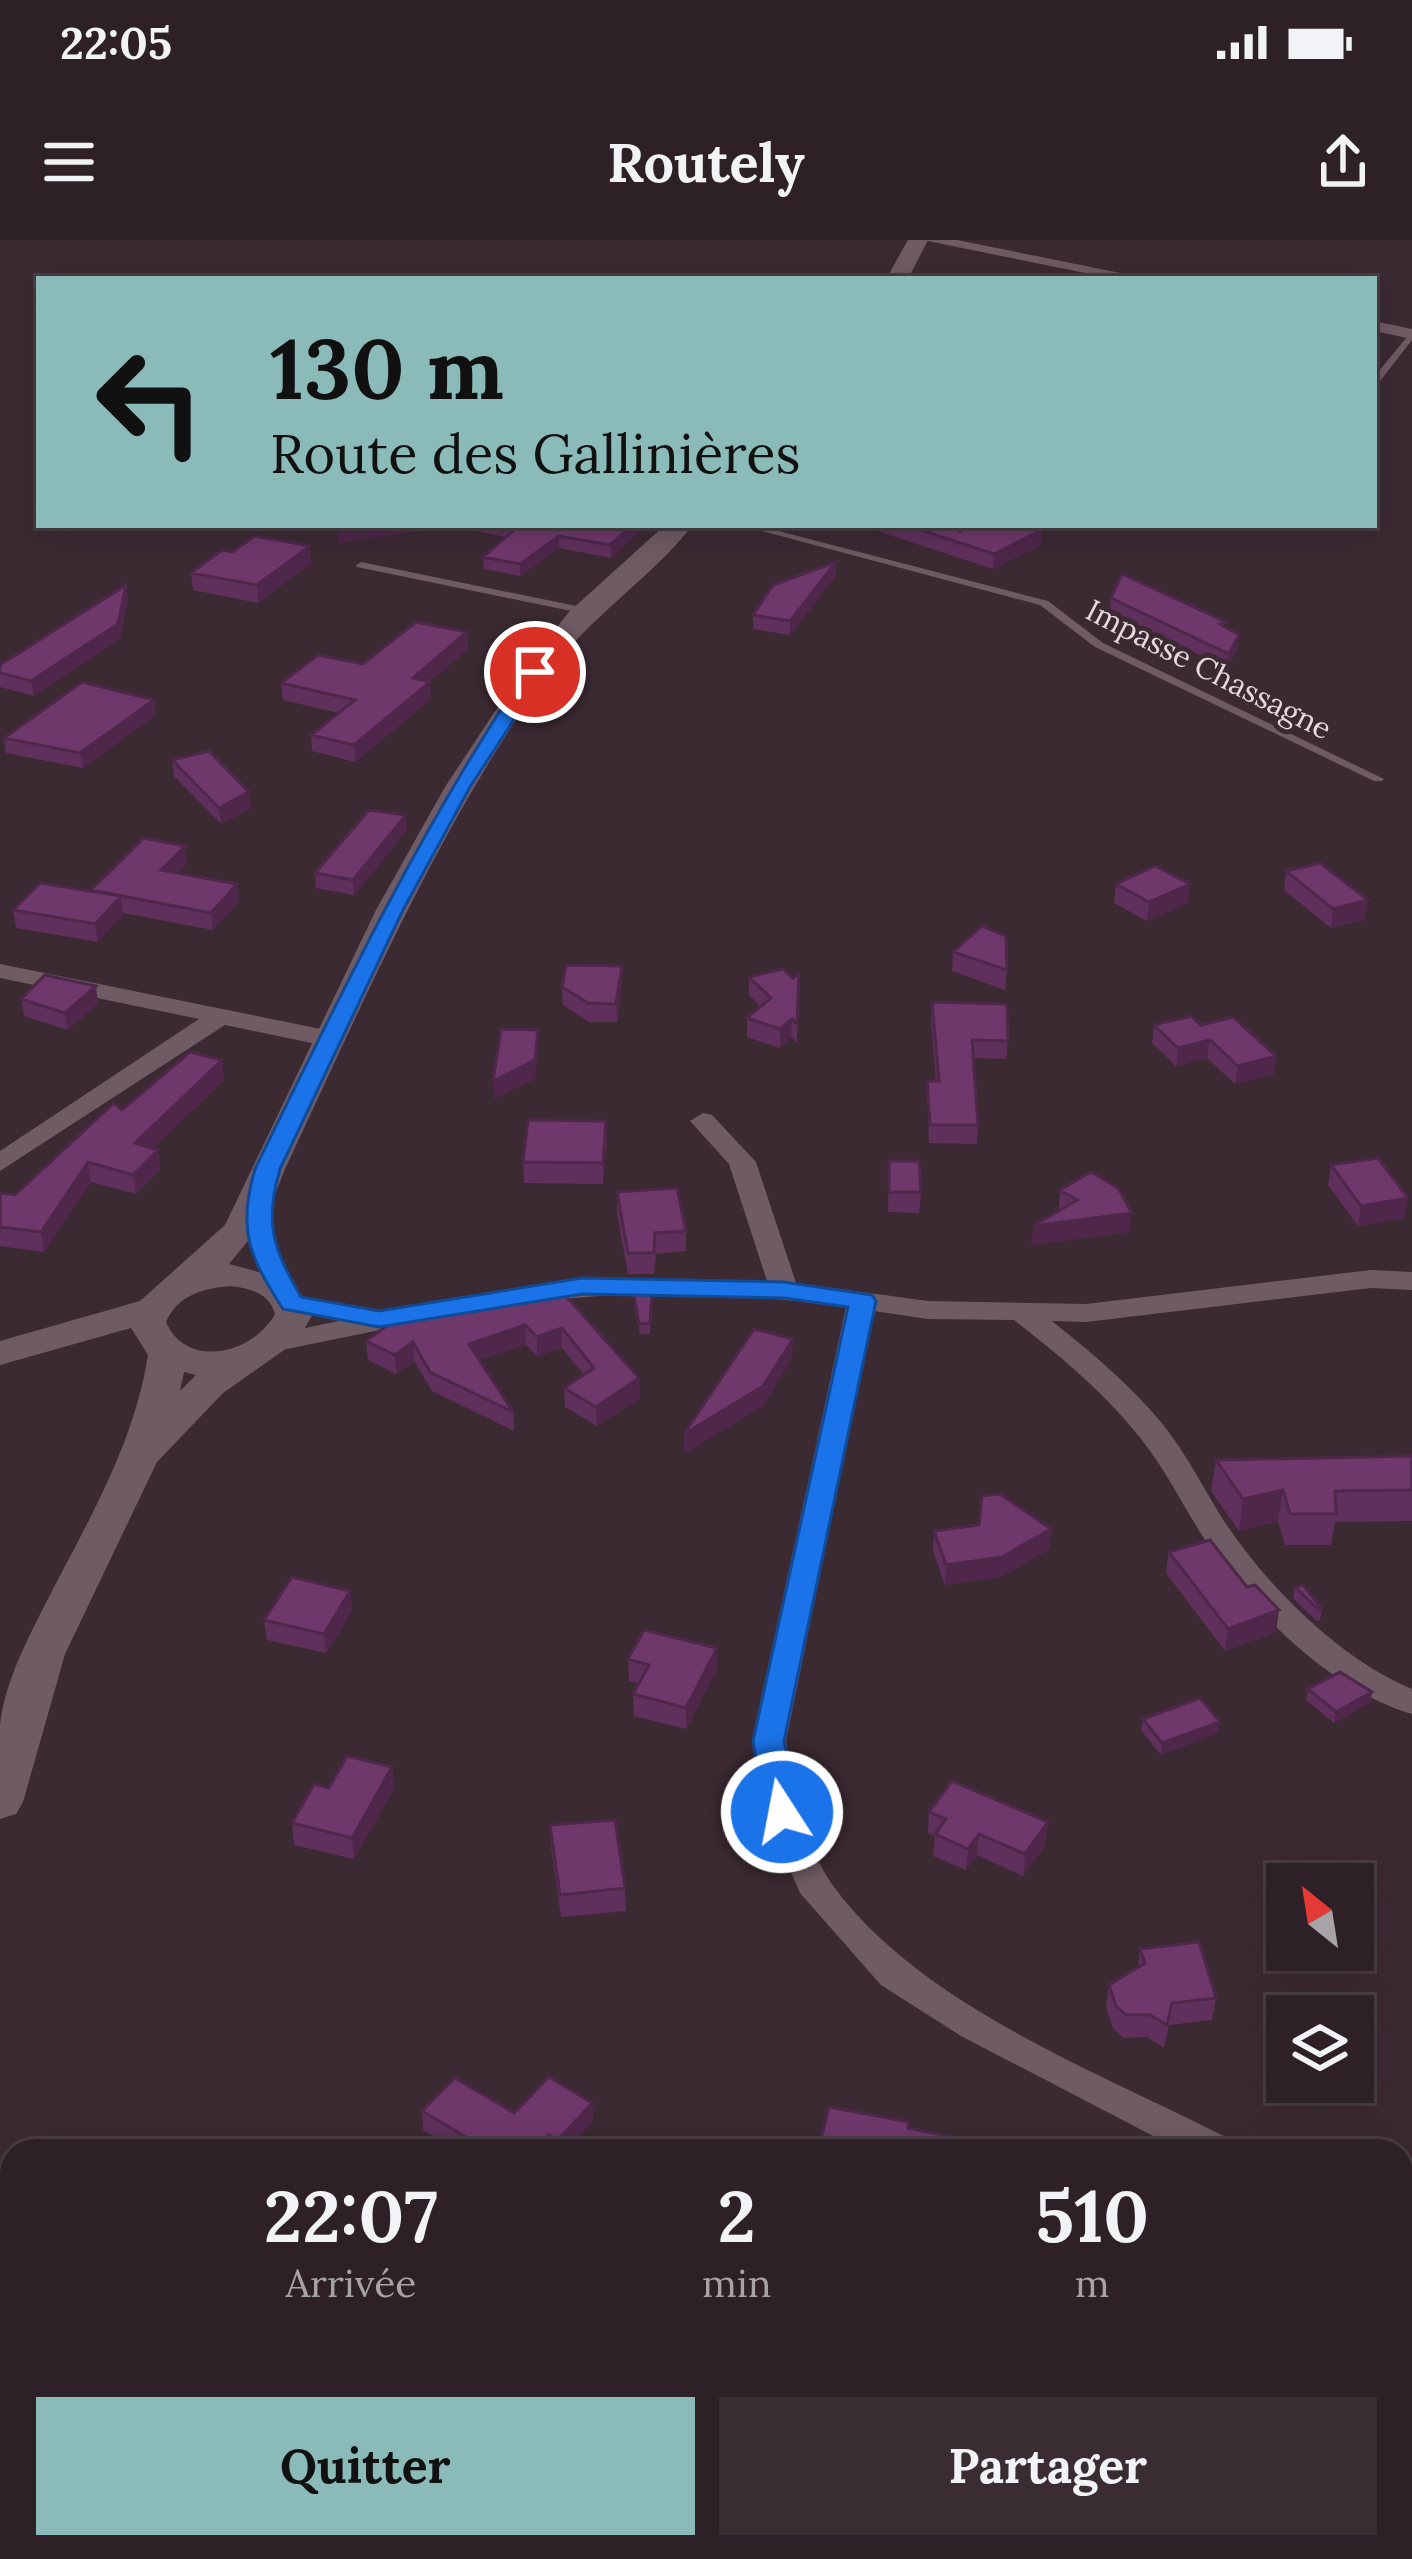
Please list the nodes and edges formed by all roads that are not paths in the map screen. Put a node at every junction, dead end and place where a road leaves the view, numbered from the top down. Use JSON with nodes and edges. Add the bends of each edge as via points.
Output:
{"nodes":[{"id":1,"x":918,"y":240,"type":"edge"},
{"id":2,"x":931,"y":240,"type":"edge"},
{"id":3,"x":899,"y":276,"type":"edge"},
{"id":4,"x":1126,"y":276,"type":"edge"},
{"id":5,"x":1377,"y":327,"type":"edge"},
{"id":6,"x":1412,"y":334,"type":"edge"},
{"id":7,"x":1377,"y":379,"type":"edge"},
{"id":8,"x":677,"y":528,"type":"edge"},
{"id":9,"x":756,"y":528,"type":"edge"},
{"id":10,"x":361,"y":565,"type":"dead end"},
{"id":11,"x":586,"y":611,"type":"junction"},
{"id":12,"x":1378,"y":779,"type":"dead end"},
{"id":13,"x":0,"y":971,"type":"edge"},
{"id":14,"x":220,"y":1017,"type":"junction"},
{"id":15,"x":331,"y":1039,"type":"junction"},
{"id":16,"x":703,"y":1120,"type":"dead end"},
{"id":17,"x":0,"y":1163,"type":"edge"},
{"id":18,"x":256,"y":1209,"type":"junction"},
{"id":19,"x":1412,"y":1281,"type":"edge"},
{"id":20,"x":187,"y":1282,"type":"junction"},
{"id":21,"x":784,"y":1290,"type":"junction"},
{"id":22,"x":288,"y":1298,"type":"junction"},
{"id":23,"x":862,"y":1301,"type":"junction"},
{"id":24,"x":1021,"y":1312,"type":"junction"},
{"id":25,"x":379,"y":1319,"type":"junction"},
{"id":26,"x":158,"y":1336,"type":"junction"},
{"id":27,"x":266,"y":1348,"type":"junction"},
{"id":28,"x":3,"y":1352,"type":"edge"},
{"id":29,"x":133,"y":1465,"type":"junction"},
{"id":30,"x":1412,"y":1702,"type":"edge"},
{"id":31,"x":0,"y":1802,"type":"edge"},
{"id":32,"x":1195,"y":2139,"type":"edge"}],
"edges":[{"from":1,"to":3,"type":"street"},
{"from":2,"to":4,"type":"street"},
{"from":5,"to":6,"type":"street"},
{"from":6,"to":7,"type":"lane"},
{"from":8,"to":11,"type":"street"},
{"from":9,"to":12,"type":"lane","name":"Impasse Chassagne","via":[[1044,603],[1099,645]]},
{"from":10,"to":11,"type":"lane"},
{"from":11,"to":15,"type":"street","via":[[460,787]]},
{"from":13,"to":14,"type":"street"},
{"from":14,"to":15,"type":"street"},
{"from":14,"to":17,"type":"street"},
{"from":15,"to":18,"type":"street","via":[[267,1169]]},
{"from":16,"to":21,"type":"street","via":[[742,1162]]},
{"from":18,"to":20,"type":"street"},
{"from":18,"to":22,"type":"street","via":[[266,1257]]},
{"from":19,"to":24,"type":"street","via":[[1086,1313]]},
{"from":20,"to":22,"type":"street","via":[[252,1277]]},
{"from":20,"to":26,"type":"street","via":[[171,1290]]},
{"from":21,"to":23,"type":"street"},
{"from":21,"to":25,"type":"street","via":[[582,1286]]},
{"from":22,"to":25,"type":"street"},
{"from":22,"to":27,"type":"street","via":[[291,1326]]},
{"from":23,"to":24,"type":"street"},
{"from":23,"to":32,"type":"street","via":[[769,1741],[782,1812],[818,1893],[894,1975],[974,2026]]},
{"from":24,"to":30,"type":"street","via":[[1097,1369],[1166,1449],[1225,1546],[1313,1639]]},
{"from":25,"to":27,"type":"street"},
{"from":26,"to":27,"type":"street","via":[[209,1363]]},
{"from":26,"to":28,"type":"street"},
{"from":26,"to":29,"type":"street","via":[[166,1378]]},
{"from":27,"to":29,"type":"street","via":[[209,1384]]},
{"from":29,"to":31,"type":"street","via":[[50,1640]]}]}
